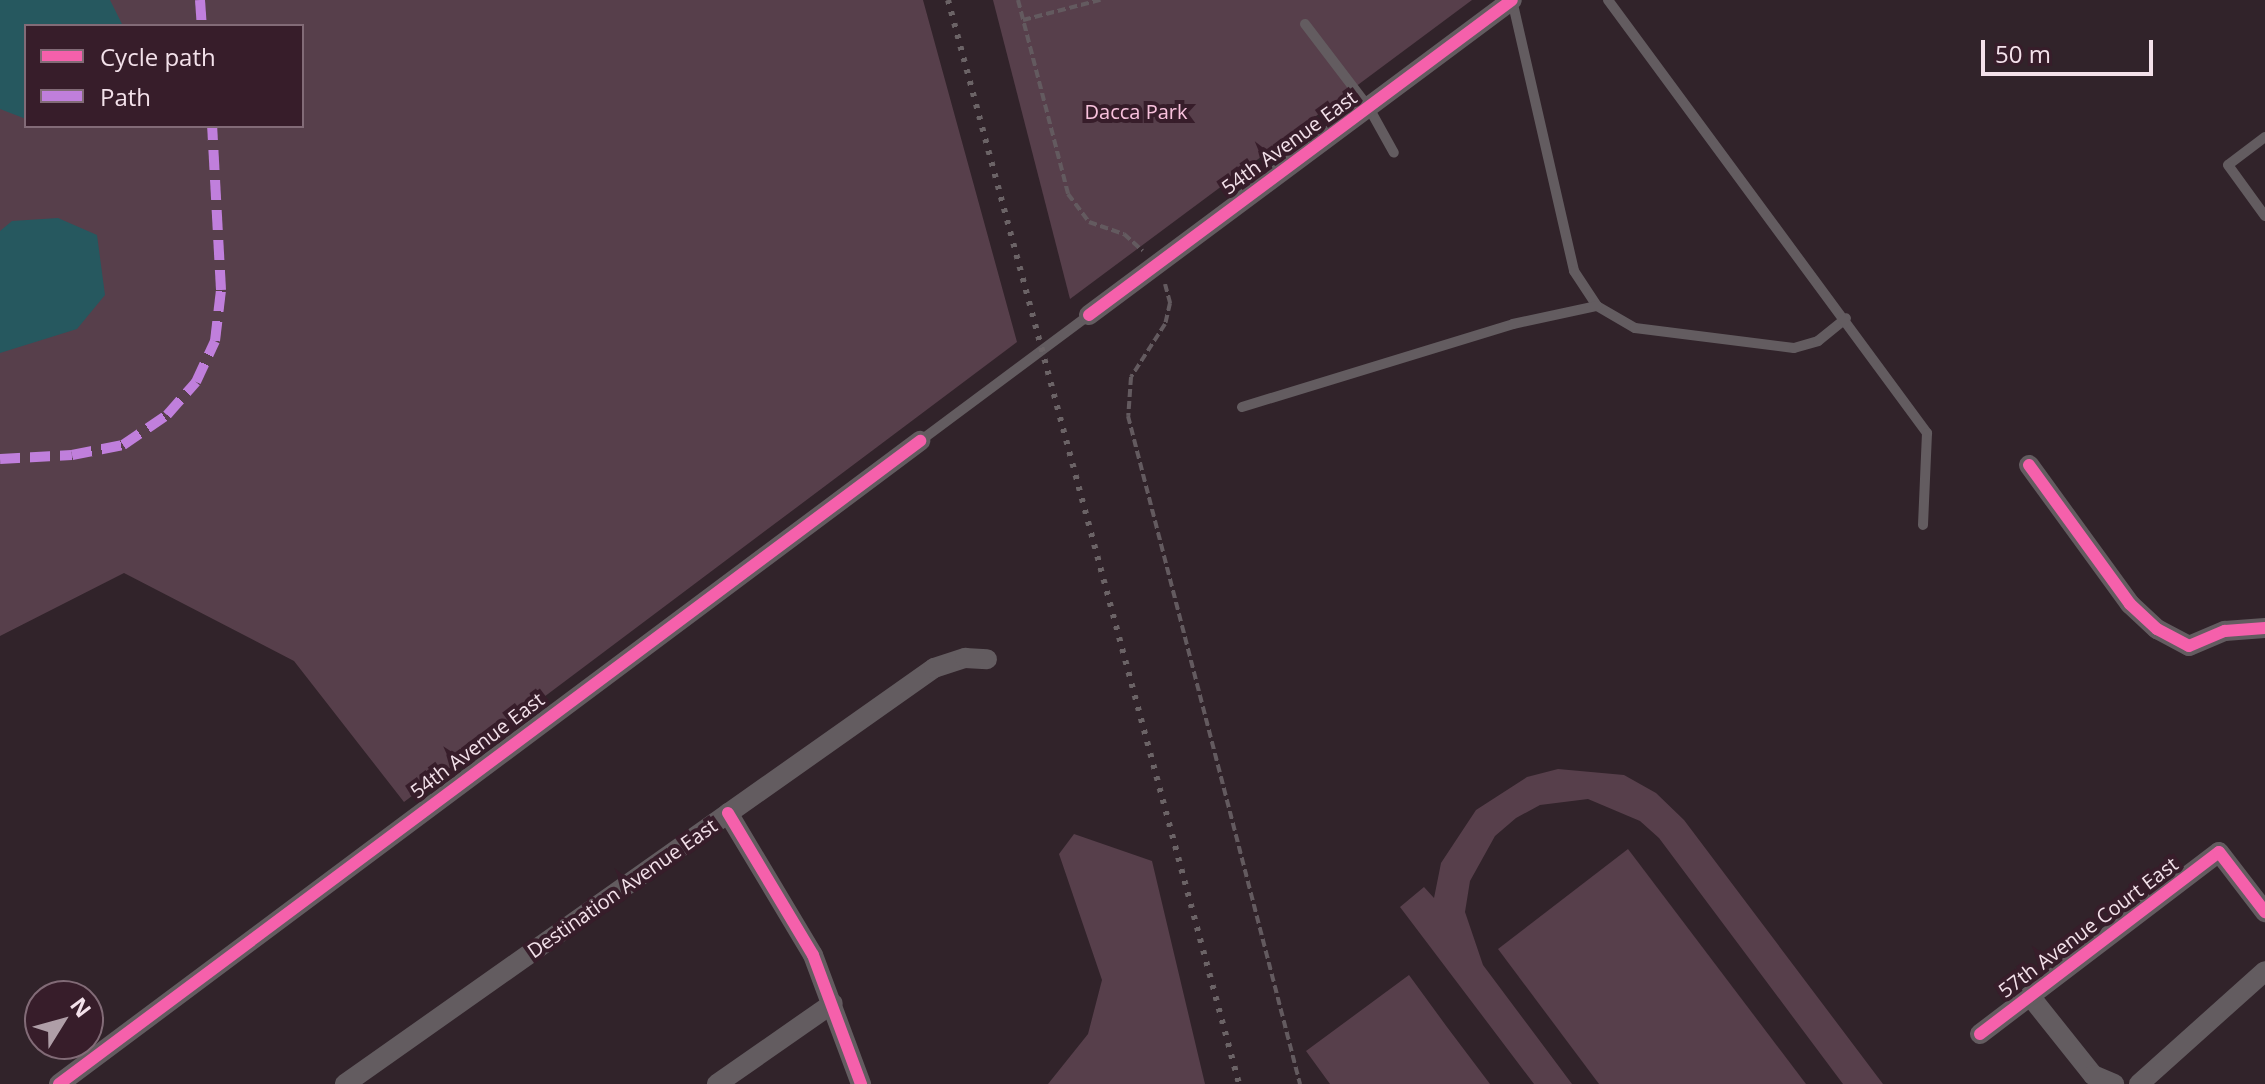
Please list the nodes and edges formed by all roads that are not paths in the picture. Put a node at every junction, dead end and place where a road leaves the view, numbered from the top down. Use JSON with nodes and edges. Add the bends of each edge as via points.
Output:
{"nodes":[{"id":1,"x":1512,"y":0,"type":"edge"},
{"id":2,"x":1608,"y":0,"type":"edge"},
{"id":3,"x":1305,"y":24,"type":"dead end"},
{"id":4,"x":1369,"y":108,"type":"junction"},
{"id":5,"x":2265,"y":137,"type":"edge"},
{"id":6,"x":1394,"y":153,"type":"dead end"},
{"id":7,"x":2265,"y":216,"type":"edge"},
{"id":8,"x":1597,"y":306,"type":"junction"},
{"id":9,"x":1089,"y":315,"type":"joint"},
{"id":10,"x":1846,"y":318,"type":"junction"},
{"id":11,"x":1242,"y":407,"type":"dead end"},
{"id":12,"x":920,"y":441,"type":"joint"},
{"id":13,"x":2029,"y":465,"type":"dead end"},
{"id":14,"x":1923,"y":525,"type":"dead end"},
{"id":15,"x":2265,"y":628,"type":"edge"},
{"id":16,"x":987,"y":659,"type":"dead end"},
{"id":17,"x":728,"y":813,"type":"junction"},
{"id":18,"x":2265,"y":912,"type":"edge"},
{"id":19,"x":2265,"y":971,"type":"edge"},
{"id":20,"x":2030,"y":996,"type":"junction"},
{"id":21,"x":833,"y":1003,"type":"junction"},
{"id":22,"x":1980,"y":1034,"type":"dead end"},
{"id":23,"x":59,"y":1084,"type":"edge"},
{"id":24,"x":345,"y":1084,"type":"edge"},
{"id":25,"x":717,"y":1084,"type":"edge"},
{"id":26,"x":861,"y":1084,"type":"edge"},
{"id":27,"x":2114,"y":1084,"type":"edge"},
{"id":28,"x":2139,"y":1084,"type":"edge"}],
"edges":[{"from":1,"to":4,"type":"street","name":"54th Avenue East"},
{"from":1,"to":8,"type":"lane","via":[[1574,271]]},
{"from":2,"to":10,"type":"lane"},
{"from":3,"to":4,"type":"lane"},
{"from":4,"to":6,"type":"lane"},
{"from":4,"to":9,"type":"street","name":"54th Avenue East"},
{"from":5,"to":7,"type":"lane","via":[[2228,165]]},
{"from":8,"to":10,"type":"lane","via":[[1635,328],[1794,348],[1818,341]]},
{"from":8,"to":11,"type":"lane","via":[[1513,324]]},
{"from":9,"to":12,"type":"lane","name":"54th Avenue East"},
{"from":10,"to":14,"type":"lane","via":[[1927,433]]},
{"from":12,"to":23,"type":"street","name":"54th Avenue East"},
{"from":13,"to":15,"type":"street","via":[[2130,604],[2157,629],[2189,646],[2225,631]]},
{"from":16,"to":17,"type":"street","name":"Destination Avenue East","via":[[965,658],[934,668]]},
{"from":17,"to":21,"type":"street","via":[[813,955]]},
{"from":17,"to":24,"type":"street","name":"Destination Avenue East"},
{"from":18,"to":20,"type":"street","name":"57th Avenue Court East","via":[[2219,852]]},
{"from":19,"to":28,"type":"street"},
{"from":20,"to":22,"type":"street","name":"57th Avenue Court East"},
{"from":20,"to":27,"type":"street","via":[[2093,1075]]},
{"from":21,"to":25,"type":"street"},
{"from":21,"to":26,"type":"street"}]}
